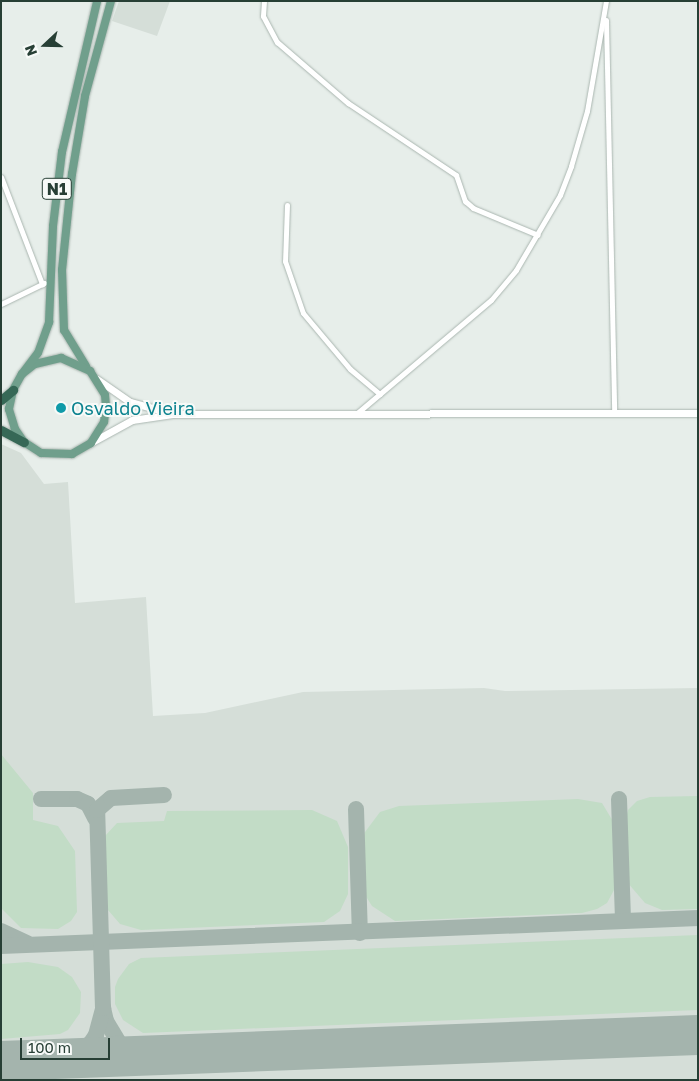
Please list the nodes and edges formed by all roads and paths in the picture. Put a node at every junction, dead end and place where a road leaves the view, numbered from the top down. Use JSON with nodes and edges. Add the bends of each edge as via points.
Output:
{"nodes":[{"id":1,"x":97,"y":1,"type":"edge"},
{"id":2,"x":111,"y":1,"type":"edge"},
{"id":3,"x":264,"y":1,"type":"edge"},
{"id":4,"x":606,"y":1,"type":"edge"},
{"id":5,"x":606,"y":10,"type":"junction"},
{"id":6,"x":1,"y":177,"type":"edge"},
{"id":7,"x":287,"y":204,"type":"dead end"},
{"id":8,"x":538,"y":235,"type":"junction"},
{"id":9,"x":52,"y":279,"type":"junction"},
{"id":10,"x":42,"y":284,"type":"junction"},
{"id":11,"x":1,"y":304,"type":"edge"},
{"id":12,"x":90,"y":371,"type":"junction"},
{"id":13,"x":22,"y":374,"type":"junction"},
{"id":14,"x":97,"y":379,"type":"junction"},
{"id":15,"x":12,"y":390,"type":"junction"},
{"id":16,"x":380,"y":394,"type":"junction"},
{"id":17,"x":1,"y":400,"type":"edge"},
{"id":18,"x":614,"y":413,"type":"junction"},
{"id":19,"x":698,"y":413,"type":"edge"},
{"id":20,"x":174,"y":414,"type":"junction"},
{"id":21,"x":355,"y":415,"type":"junction"},
{"id":22,"x":1,"y":430,"type":"edge"},
{"id":23,"x":24,"y":442,"type":"junction"},
{"id":24,"x":91,"y":443,"type":"junction"}],
"edges":[{"from":1,"to":9,"type":"main road","number":"N1","via":[[62,152],[53,226]]},
{"from":2,"to":12,"type":"main road","number":"N1","via":[[84,106],[71,182],[62,270],[64,330]]},
{"from":3,"to":8,"type":"street","via":[[263,16],[277,42],[348,103],[456,175],[472,208]]},
{"from":4,"to":5,"type":"street"},
{"from":5,"to":8,"type":"street","via":[[587,111],[571,166]]},
{"from":5,"to":18,"type":"street"},
{"from":6,"to":10,"type":"street"},
{"from":7,"to":16,"type":"street","via":[[285,261],[303,312],[350,369]]},
{"from":8,"to":16,"type":"street","via":[[492,300]]},
{"from":9,"to":10,"type":"street"},
{"from":9,"to":13,"type":"main road","number":"N1","via":[[45,336],[38,353]]},
{"from":10,"to":11,"type":"street"},
{"from":12,"to":13,"type":"main road","via":[[62,358],[35,364]]},
{"from":12,"to":14,"type":"main road"},
{"from":13,"to":15,"type":"main road"},
{"from":14,"to":20,"type":"street","via":[[130,402]]},
{"from":14,"to":24,"type":"main road","via":[[106,406],[104,422]]},
{"from":15,"to":17,"type":"highway"},
{"from":15,"to":23,"type":"main road","via":[[11,420]]},
{"from":16,"to":21,"type":"street"},
{"from":18,"to":19,"type":"street"},
{"from":18,"to":21,"type":"street"},
{"from":20,"to":21,"type":"street"},
{"from":20,"to":24,"type":"street","via":[[132,420]]},
{"from":22,"to":23,"type":"highway"},
{"from":23,"to":24,"type":"main road","via":[[41,453],[62,456]]}]}
